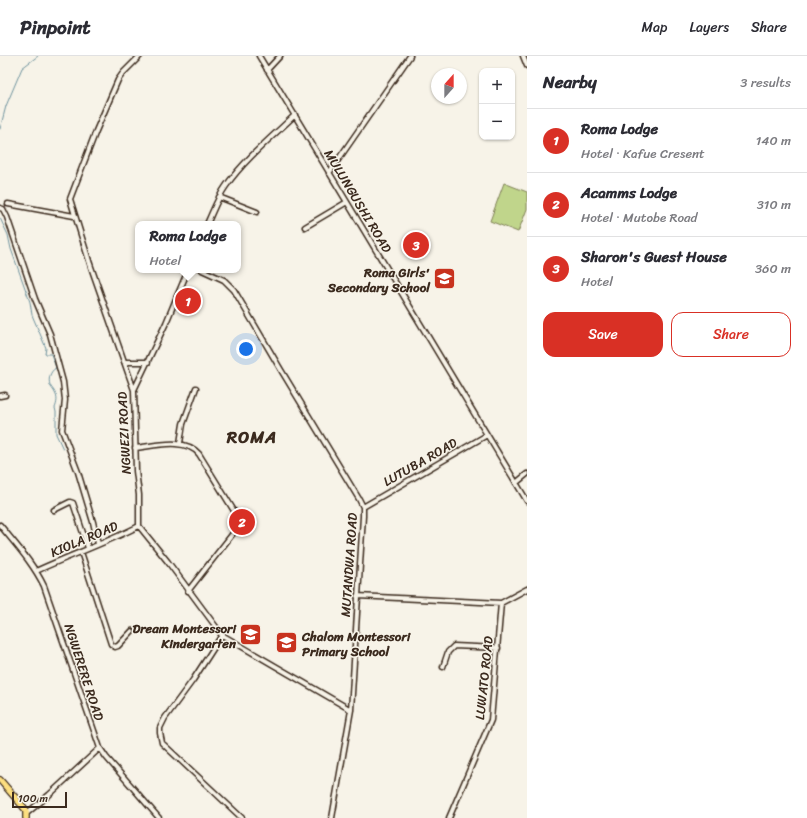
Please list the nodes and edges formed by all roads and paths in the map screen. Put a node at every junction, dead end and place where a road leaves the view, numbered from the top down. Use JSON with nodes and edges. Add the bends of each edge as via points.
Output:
{"nodes":[{"id":1,"x":140,"y":56,"type":"edge"},
{"id":2,"x":259,"y":56,"type":"edge"},
{"id":3,"x":280,"y":56,"type":"edge"},
{"id":4,"x":410,"y":56,"type":"edge"},
{"id":5,"x":523,"y":56,"type":"edge"},
{"id":6,"x":527,"y":66,"type":"edge"},
{"id":7,"x":268,"y":70,"type":"junction"},
{"id":8,"x":295,"y":116,"type":"junction"},
{"id":9,"x":329,"y":173,"type":"junction"},
{"id":10,"x":219,"y":197,"type":"junction"},
{"id":11,"x":347,"y":202,"type":"junction"},
{"id":12,"x":8,"y":204,"type":"dead end"},
{"id":13,"x":0,"y":208,"type":"edge"},
{"id":14,"x":257,"y":212,"type":"dead end"},
{"id":15,"x":74,"y":216,"type":"junction"},
{"id":16,"x":207,"y":221,"type":"edge"},
{"id":17,"x":305,"y":227,"type":"dead end"},
{"id":18,"x":187,"y":273,"type":"edge"},
{"id":19,"x":209,"y":273,"type":"edge"},
{"id":20,"x":124,"y":362,"type":"junction"},
{"id":21,"x":148,"y":362,"type":"junction"},
{"id":22,"x":196,"y":388,"type":"dead end"},
{"id":23,"x":134,"y":390,"type":"junction"},
{"id":24,"x":6,"y":395,"type":"dead end"},
{"id":25,"x":0,"y":396,"type":"edge"},
{"id":26,"x":487,"y":435,"type":"junction"},
{"id":27,"x":180,"y":443,"type":"junction"},
{"id":28,"x":135,"y":448,"type":"junction"},
{"id":29,"x":527,"y":474,"type":"edge"},
{"id":30,"x":516,"y":483,"type":"junction"},
{"id":31,"x":527,"y":501,"type":"edge"},
{"id":32,"x":363,"y":507,"type":"junction"},
{"id":33,"x":54,"y":510,"type":"dead end"},
{"id":34,"x":0,"y":525,"type":"edge"},
{"id":35,"x":139,"y":526,"type":"junction"},
{"id":36,"x":98,"y":544,"type":"junction"},
{"id":37,"x":88,"y":548,"type":"junction"},
{"id":38,"x":81,"y":552,"type":"junction"},
{"id":39,"x":36,"y":571,"type":"junction"},
{"id":40,"x":527,"y":589,"type":"edge"},
{"id":41,"x":188,"y":591,"type":"junction"},
{"id":42,"x":357,"y":596,"type":"junction"},
{"id":43,"x":501,"y":603,"type":"junction"},
{"id":44,"x":132,"y":631,"type":"dead end"},
{"id":45,"x":222,"y":635,"type":"junction"},
{"id":46,"x":498,"y":648,"type":"junction"},
{"id":47,"x":443,"y":667,"type":"dead end"},
{"id":48,"x":350,"y":710,"type":"junction"},
{"id":49,"x":100,"y":748,"type":"junction"},
{"id":50,"x":0,"y":780,"type":"edge"},
{"id":51,"x":26,"y":815,"type":"edge"},
{"id":52,"x":159,"y":818,"type":"edge"},
{"id":53,"x":242,"y":818,"type":"edge"},
{"id":54,"x":332,"y":818,"type":"edge"},
{"id":55,"x":449,"y":818,"type":"edge"}],
"edges":[{"from":1,"to":15,"type":"street","name":"NGWEZI ROAD","via":[[118,80],[96,131],[71,196]]},
{"from":2,"to":7,"type":"street","name":"MULUNGUSHI ROAD"},
{"from":3,"to":7,"type":"street"},
{"from":4,"to":9,"type":"street"},
{"from":5,"to":6,"type":"street"},
{"from":7,"to":8,"type":"street","name":"MULUNGUSHI ROAD"},
{"from":8,"to":9,"type":"street","name":"MULUNGUSHI ROAD"},
{"from":8,"to":10,"type":"street","via":[[233,176]]},
{"from":9,"to":11,"type":"street","name":"MULUNGUSHI ROAD"},
{"from":10,"to":14,"type":"street"},
{"from":10,"to":16,"type":"street"},
{"from":11,"to":17,"type":"street"},
{"from":11,"to":26,"type":"street","name":"MULUNGUSHI ROAD"},
{"from":12,"to":15,"type":"street"},
{"from":13,"to":36,"type":"street","via":[[7,217],[35,299],[50,334],[63,382],[65,400],[62,430],[78,472]]},
{"from":15,"to":20,"type":"street","name":"NGWEZI ROAD"},
{"from":18,"to":21,"type":"street"},
{"from":19,"to":32,"type":"street","name":"MUTANDWA ROAD","via":[[224,280],[234,290]]},
{"from":20,"to":21,"type":"street"},
{"from":20,"to":23,"type":"street","name":"NGWEZI ROAD"},
{"from":21,"to":23,"type":"street"},
{"from":22,"to":27,"type":"street"},
{"from":23,"to":28,"type":"street","name":"NGWEZI ROAD"},
{"from":24,"to":25,"type":"street"},
{"from":26,"to":30,"type":"street","name":"MULUNGUSHI ROAD"},
{"from":26,"to":32,"type":"street","name":"LUTUBA ROAD"},
{"from":27,"to":28,"type":"street"},
{"from":27,"to":41,"type":"street","via":[[196,450],[239,519],[238,527]]},
{"from":28,"to":35,"type":"street","name":"NGWEZI ROAD"},
{"from":29,"to":30,"type":"street"},
{"from":30,"to":31,"type":"street","name":"MULUNGUSHI ROAD"},
{"from":32,"to":42,"type":"street","name":"MUTANDWA ROAD"},
{"from":33,"to":37,"type":"street","via":[[73,503]]},
{"from":34,"to":39,"type":"street","name":"NGWERERE ROAD"},
{"from":35,"to":36,"type":"street","name":"KIOLA ROAD"},
{"from":35,"to":41,"type":"street"},
{"from":36,"to":37,"type":"street","name":"KIOLA ROAD"},
{"from":37,"to":38,"type":"street","name":"KIOLA ROAD"},
{"from":38,"to":39,"type":"street","name":"KIOLA ROAD"},
{"from":38,"to":44,"type":"street","via":[[111,644],[115,647],[122,644]]},
{"from":39,"to":49,"type":"street","name":"NGWERERE ROAD","via":[[52,608]]},
{"from":40,"to":43,"type":"street"},
{"from":41,"to":45,"type":"street"},
{"from":42,"to":43,"type":"street"},
{"from":42,"to":48,"type":"street","name":"MUTANDWA ROAD"},
{"from":43,"to":46,"type":"street","name":"LUWATO ROAD"},
{"from":45,"to":48,"type":"street"},
{"from":45,"to":53,"type":"street","via":[[168,714],[160,733],[162,743]]},
{"from":46,"to":47,"type":"street","via":[[454,646],[448,652]]},
{"from":46,"to":55,"type":"street","name":"LUWATO ROAD","via":[[491,720]]},
{"from":48,"to":54,"type":"street","name":"MUTANDWA ROAD"},
{"from":49,"to":51,"type":"street"},
{"from":49,"to":52,"type":"street","name":"NGWERERE ROAD"},
{"from":50,"to":51,"type":"main road","via":[[24,808]]}]}
